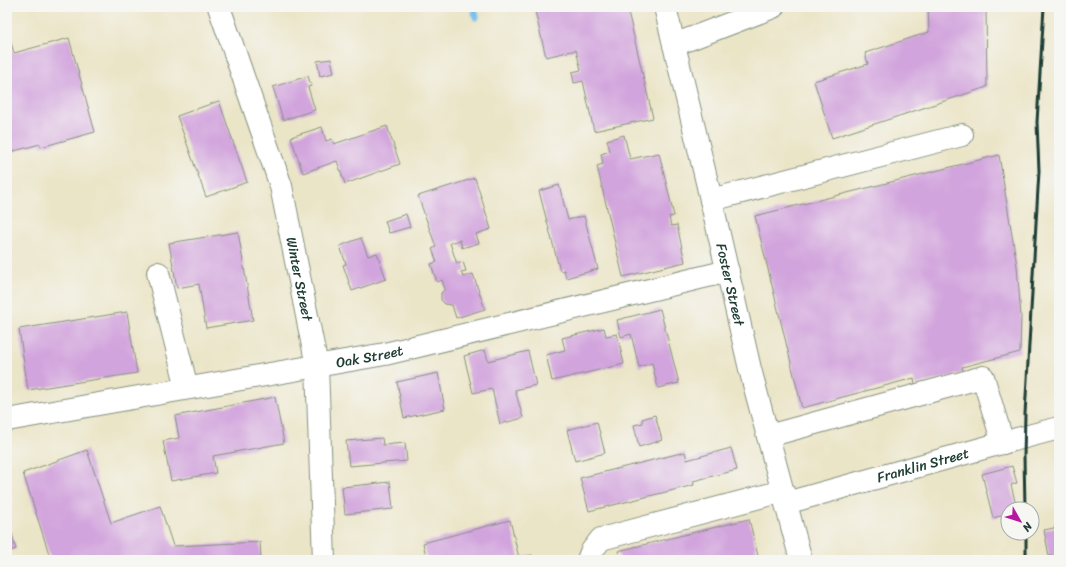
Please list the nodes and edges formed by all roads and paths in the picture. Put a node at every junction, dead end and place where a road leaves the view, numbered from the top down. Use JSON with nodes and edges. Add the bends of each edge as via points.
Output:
{"nodes":[{"id":1,"x":220,"y":7,"type":"edge"},
{"id":2,"x":665,"y":7,"type":"edge"},
{"id":3,"x":773,"y":7,"type":"edge"},
{"id":4,"x":674,"y":45,"type":"junction"},
{"id":5,"x":962,"y":135,"type":"dead end"},
{"id":6,"x":711,"y":200,"type":"junction"},
{"id":7,"x":728,"y":271,"type":"junction"},
{"id":8,"x":158,"y":273,"type":"dead end"},
{"id":9,"x":317,"y":366,"type":"junction"},
{"id":10,"x":187,"y":388,"type":"junction"},
{"id":11,"x":7,"y":420,"type":"edge"},
{"id":12,"x":1059,"y":428,"type":"edge"},
{"id":13,"x":768,"y":436,"type":"junction"},
{"id":14,"x":1003,"y":443,"type":"junction"},
{"id":15,"x":785,"y":497,"type":"junction"},
{"id":16,"x":324,"y":560,"type":"edge"},
{"id":17,"x":588,"y":560,"type":"edge"},
{"id":18,"x":801,"y":560,"type":"edge"}],
"edges":[{"from":1,"to":9,"type":"street","name":"Winter Street","via":[[281,186]]},
{"from":2,"to":4,"type":"street","name":"Foster Street"},
{"from":3,"to":4,"type":"street"},
{"from":4,"to":6,"type":"street","name":"Foster Street"},
{"from":5,"to":6,"type":"street"},
{"from":6,"to":7,"type":"street","name":"Foster Street"},
{"from":7,"to":9,"type":"street","name":"Oak Street","via":[[385,354]]},
{"from":7,"to":13,"type":"street","name":"Foster Street"},
{"from":8,"to":10,"type":"street"},
{"from":9,"to":10,"type":"street","name":"Oak Street"},
{"from":9,"to":16,"type":"street","name":"Winter Street"},
{"from":10,"to":11,"type":"street","name":"Oak Street"},
{"from":12,"to":14,"type":"street","name":"Franklin Street"},
{"from":13,"to":14,"type":"street","via":[[983,377]]},
{"from":13,"to":15,"type":"street","name":"Foster Street"},
{"from":14,"to":15,"type":"street","name":"Franklin Street"},
{"from":15,"to":17,"type":"street","name":"Franklin Street","via":[[601,539]]},
{"from":15,"to":18,"type":"street","name":"Foster Street"}]}
